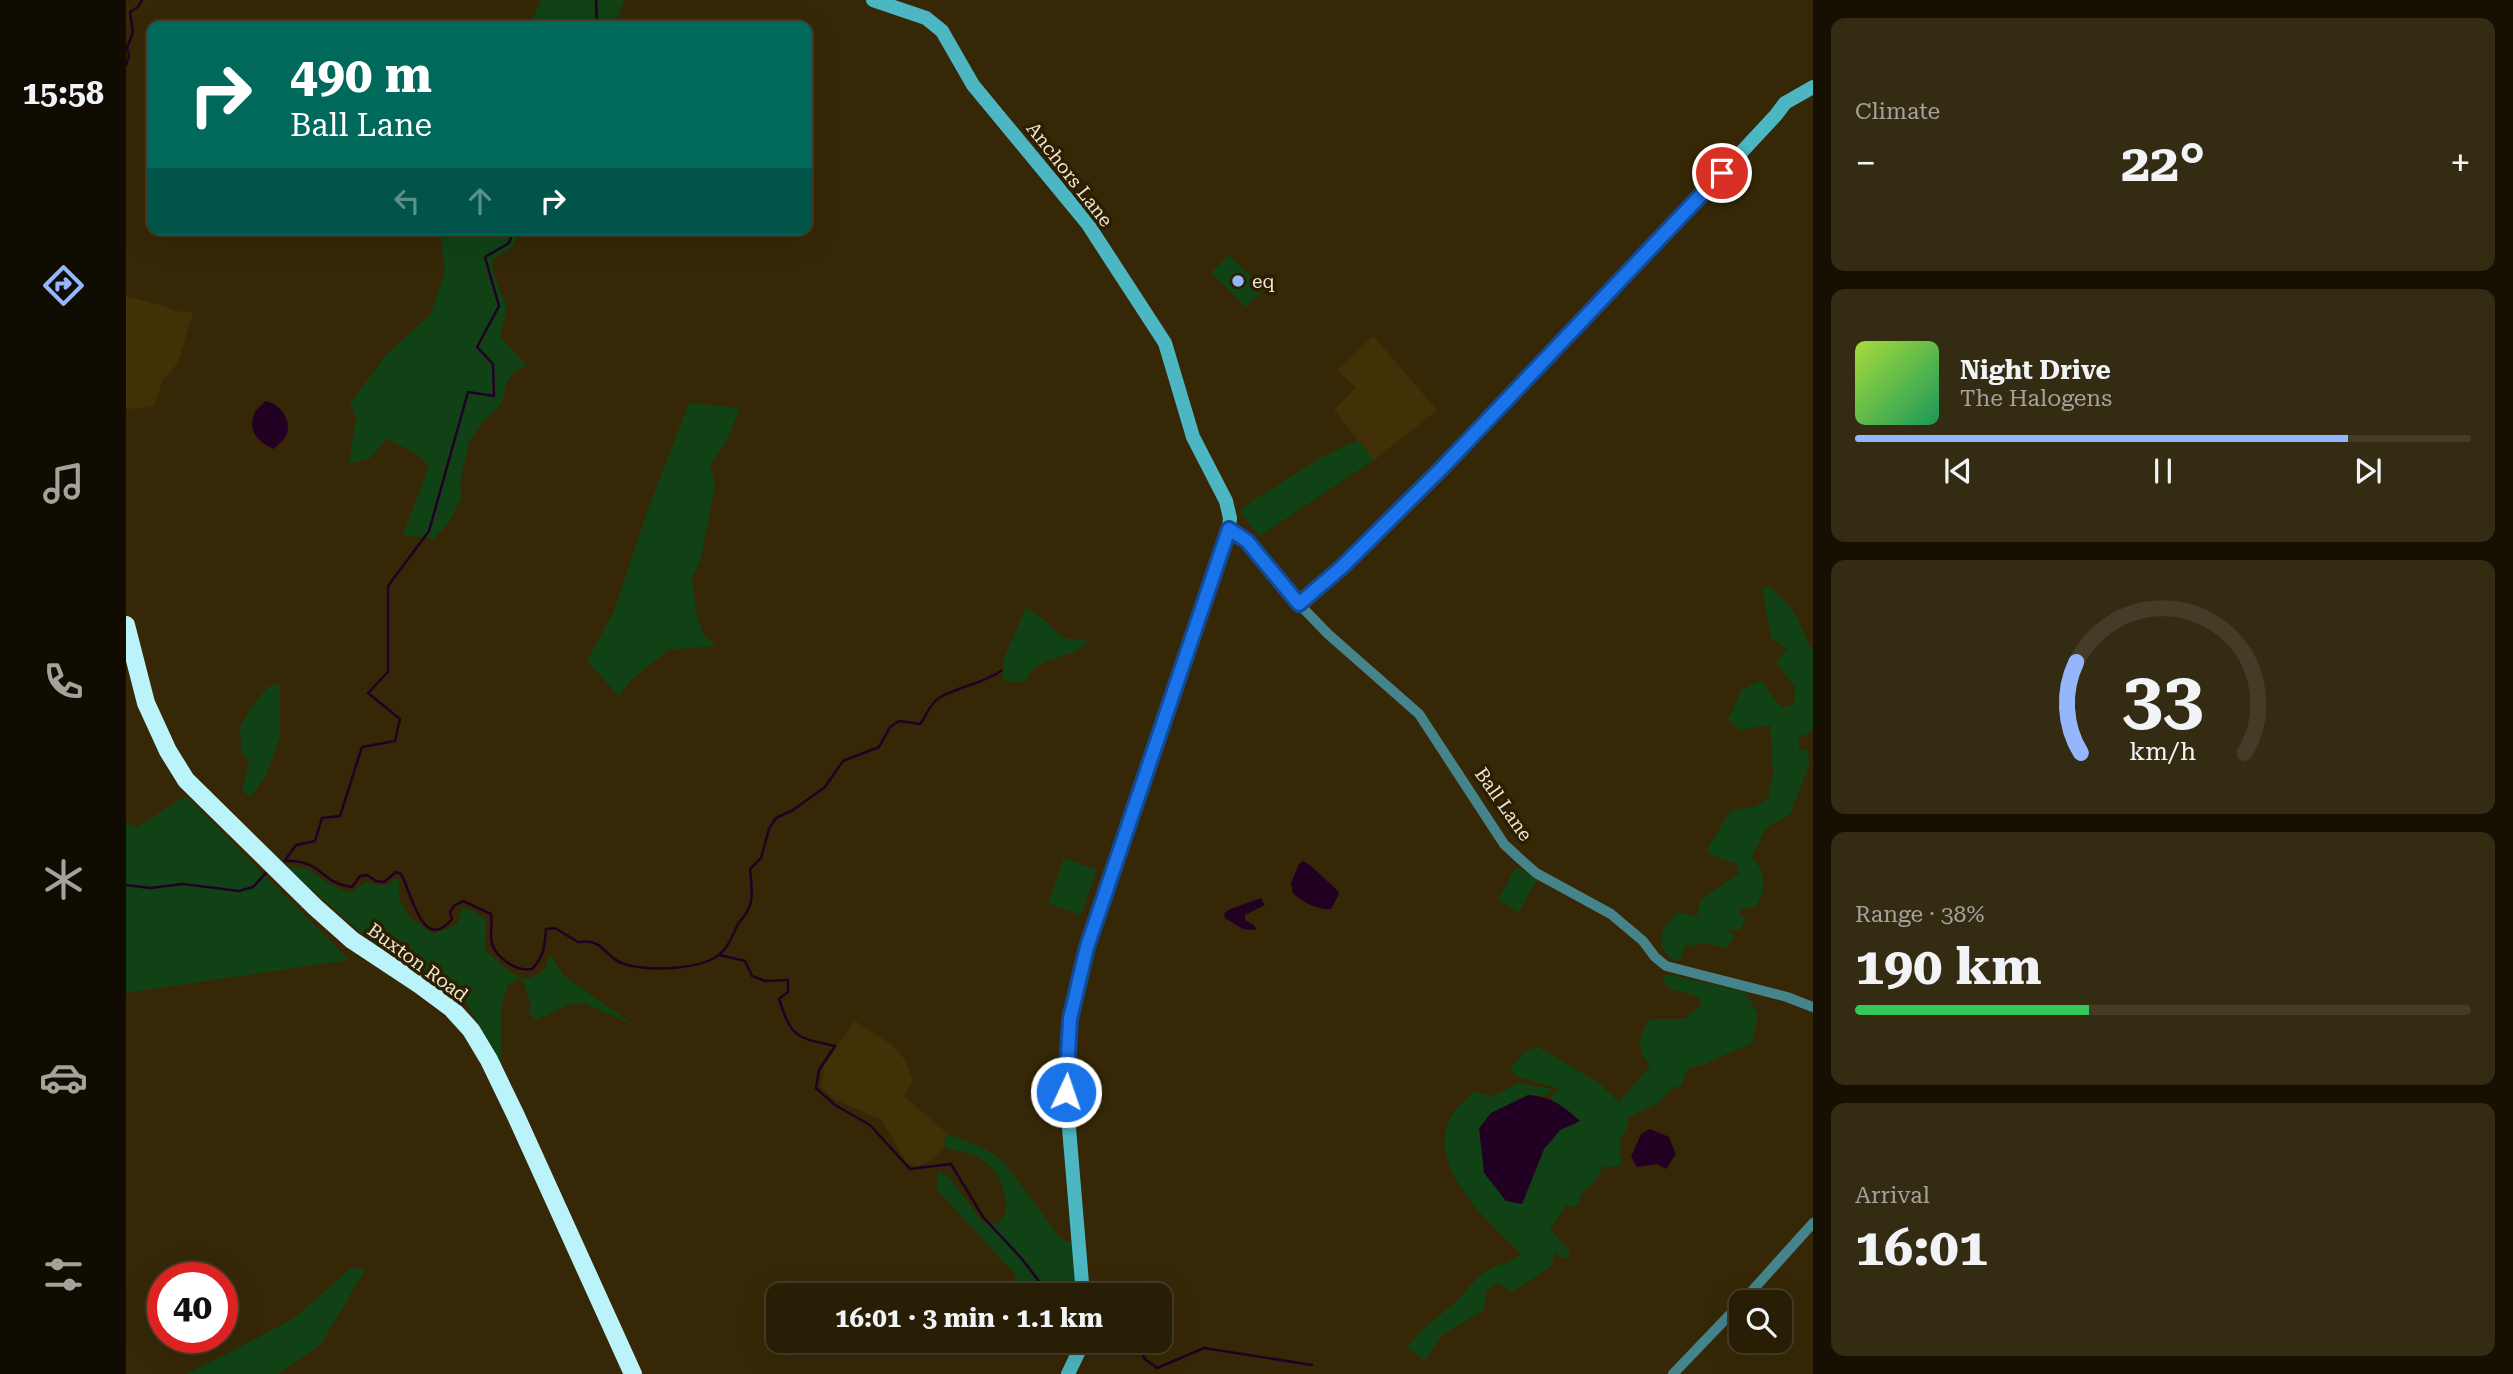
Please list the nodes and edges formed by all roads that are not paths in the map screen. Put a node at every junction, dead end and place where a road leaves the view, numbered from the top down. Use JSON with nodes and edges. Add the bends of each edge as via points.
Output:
{"nodes":[{"id":1,"x":873,"y":0,"type":"edge"},
{"id":2,"x":1813,"y":87,"type":"edge"},
{"id":3,"x":1229,"y":529,"type":"junction"},
{"id":4,"x":1299,"y":604,"type":"junction"},
{"id":5,"x":126,"y":625,"type":"edge"},
{"id":6,"x":1813,"y":1007,"type":"edge"},
{"id":7,"x":1813,"y":1223,"type":"edge"},
{"id":8,"x":1082,"y":1283,"type":"edge"},
{"id":9,"x":1754,"y":1290,"type":"edge"},
{"id":10,"x":1729,"y":1317,"type":"edge"},
{"id":11,"x":1078,"y":1353,"type":"edge"},
{"id":12,"x":633,"y":1374,"type":"edge"},
{"id":13,"x":1068,"y":1374,"type":"edge"},
{"id":14,"x":1674,"y":1374,"type":"edge"}],
"edges":[{"from":1,"to":3,"type":"street","name":"Anchors Lane","via":[[926,18],[942,31],[973,85],[1081,215],[1165,343],[1193,437],[1226,501]]},
{"from":2,"to":4,"type":"street","via":[[1785,103],[1485,424]]},
{"from":3,"to":4,"type":"street","name":"Ball Lane","via":[[1247,541]]},
{"from":3,"to":8,"type":"street","via":[[1088,944],[1070,1019],[1066,1092]]},
{"from":4,"to":6,"type":"street","name":"Ball Lane","via":[[1419,714],[1504,844],[1536,873],[1611,915],[1666,966]]},
{"from":5,"to":12,"type":"highway","name":"Buxton Road","via":[[146,703],[186,780],[352,940],[451,1008],[471,1030],[489,1060]]},
{"from":7,"to":9,"type":"street"},
{"from":10,"to":14,"type":"street"},
{"from":11,"to":13,"type":"street"}]}
